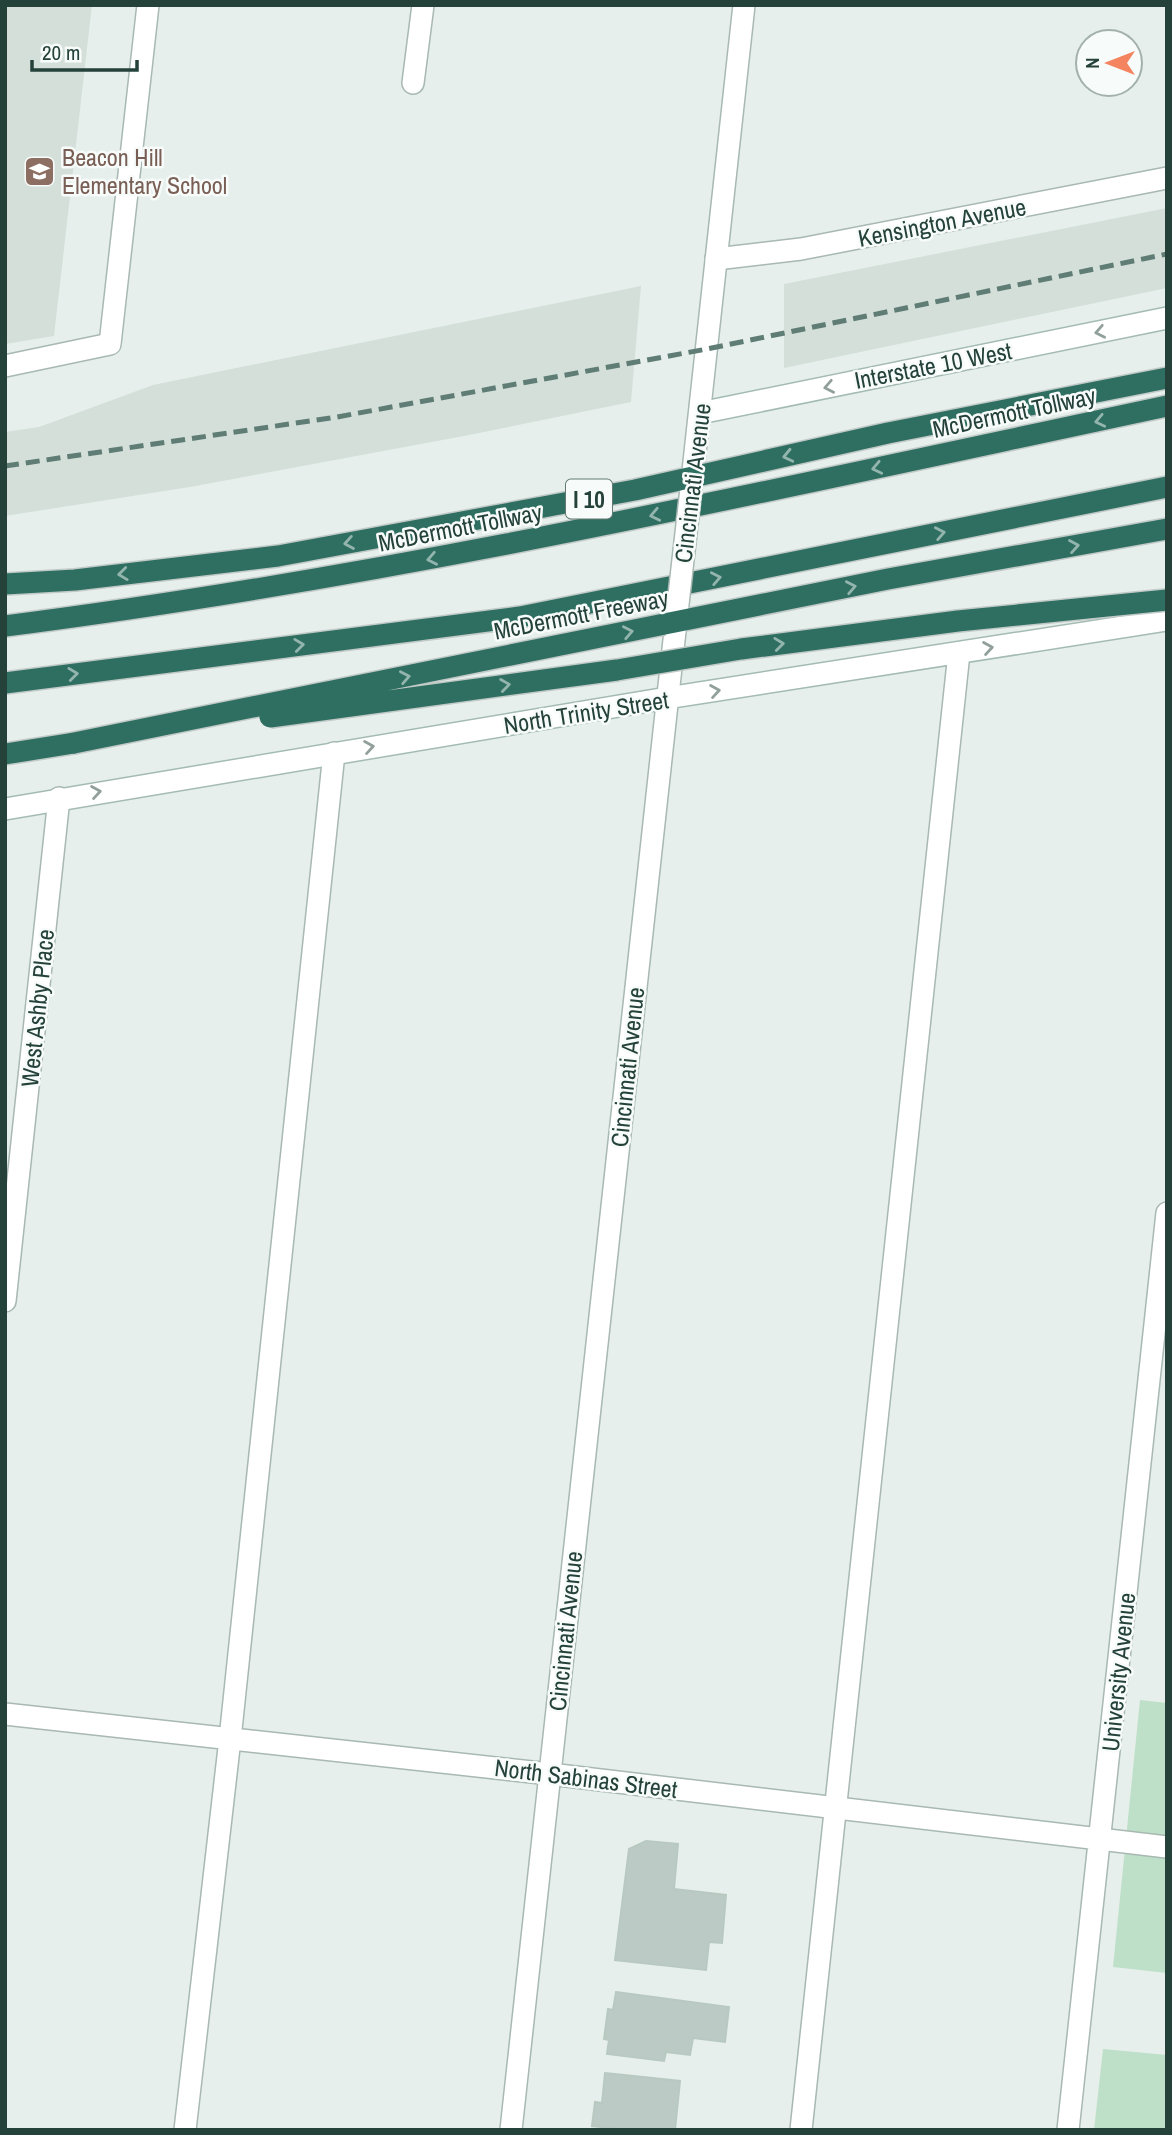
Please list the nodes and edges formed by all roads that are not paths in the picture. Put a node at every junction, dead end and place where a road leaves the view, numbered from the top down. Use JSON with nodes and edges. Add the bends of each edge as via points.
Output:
{"nodes":[{"id":1,"x":148,"y":5,"type":"edge"},
{"id":2,"x":423,"y":5,"type":"edge"},
{"id":3,"x":744,"y":5,"type":"edge"},
{"id":4,"x":413,"y":83,"type":"dead end"},
{"id":5,"x":1167,"y":177,"type":"edge"},
{"id":6,"x":716,"y":259,"type":"junction"},
{"id":7,"x":1167,"y":318,"type":"edge"},
{"id":8,"x":5,"y":366,"type":"edge"},
{"id":9,"x":1167,"y":378,"type":"edge"},
{"id":10,"x":1167,"y":406,"type":"edge"},
{"id":11,"x":700,"y":413,"type":"junction"},
{"id":12,"x":1167,"y":487,"type":"edge"},
{"id":13,"x":1167,"y":529,"type":"edge"},
{"id":14,"x":5,"y":584,"type":"edge"},
{"id":15,"x":1167,"y":600,"type":"edge"},
{"id":16,"x":1167,"y":620,"type":"edge"},
{"id":17,"x":5,"y":626,"type":"edge"},
{"id":18,"x":960,"y":653,"type":"junction"},
{"id":19,"x":5,"y":682,"type":"edge"},
{"id":20,"x":667,"y":698,"type":"junction"},
{"id":21,"x":74,"y":743,"type":"junction"},
{"id":22,"x":334,"y":753,"type":"junction"},
{"id":23,"x":5,"y":754,"type":"edge"},
{"id":24,"x":59,"y":798,"type":"junction"},
{"id":25,"x":5,"y":809,"type":"edge"},
{"id":26,"x":1167,"y":1213,"type":"edge"},
{"id":27,"x":5,"y":1301,"type":"edge"},
{"id":28,"x":5,"y":1714,"type":"edge"},
{"id":29,"x":230,"y":1739,"type":"junction"},
{"id":30,"x":550,"y":1773,"type":"junction"},
{"id":31,"x":836,"y":1808,"type":"junction"},
{"id":32,"x":1100,"y":1840,"type":"junction"},
{"id":33,"x":1167,"y":1847,"type":"edge"},
{"id":34,"x":185,"y":2130,"type":"edge"},
{"id":35,"x":511,"y":2130,"type":"edge"},
{"id":36,"x":801,"y":2130,"type":"edge"},
{"id":37,"x":1068,"y":2130,"type":"edge"}],
"edges":[{"from":1,"to":8,"type":"street","via":[[110,344]]},
{"from":2,"to":4,"type":"street"},
{"from":3,"to":6,"type":"street","name":"Cincinnati Avenue"},
{"from":5,"to":6,"type":"street","name":"Kensington Avenue","via":[[801,249]]},
{"from":6,"to":11,"type":"street","name":"Cincinnati Avenue"},
{"from":7,"to":11,"type":"street","name":"Interstate 10 West","one_way":true},
{"from":9,"to":14,"type":"highway","number":"I 10","one_way":true,"bridge":true,"via":[[888,433],[635,490],[278,556]]},
{"from":10,"to":17,"type":"highway","name":"McDermott Tollway","one_way":true,"via":[[381,569]]},
{"from":11,"to":20,"type":"street","name":"Cincinnati Avenue","bridge":true},
{"from":19,"to":12,"type":"highway","one_way":true,"via":[[520,617]]},
{"from":21,"to":13,"type":"highway","name":"McDermott Freeway","one_way":true,"bridge":true,"via":[[875,582]]},
{"from":21,"to":15,"type":"highway","one_way":true,"bridge":true,"via":[[877,631]]},
{"from":18,"to":16,"type":"street","name":"North Trinity Street","one_way":true},
{"from":20,"to":18,"type":"street","name":"North Trinity Street","one_way":true},
{"from":18,"to":31,"type":"street"},
{"from":22,"to":20,"type":"street","name":"North Trinity Street","one_way":true},
{"from":20,"to":30,"type":"street","name":"Cincinnati Avenue"},
{"from":21,"to":23,"type":"highway","name":"McDermott Freeway"},
{"from":24,"to":22,"type":"street","name":"North Trinity Street","one_way":true},
{"from":22,"to":29,"type":"street"},
{"from":24,"to":25,"type":"street","name":"North Trinity Street"},
{"from":24,"to":27,"type":"street","name":"West Ashby Place"},
{"from":26,"to":32,"type":"street","name":"University Avenue"},
{"from":28,"to":29,"type":"street","name":"North Sabinas Street"},
{"from":29,"to":30,"type":"street","name":"North Sabinas Street"},
{"from":29,"to":34,"type":"street"},
{"from":30,"to":31,"type":"street","name":"North Sabinas Street"},
{"from":30,"to":35,"type":"street","name":"Cincinnati Avenue"},
{"from":31,"to":32,"type":"street","name":"North Sabinas Street"},
{"from":31,"to":36,"type":"street"},
{"from":32,"to":33,"type":"street","name":"North Sabinas Street"},
{"from":32,"to":37,"type":"street","name":"University Avenue"}]}
